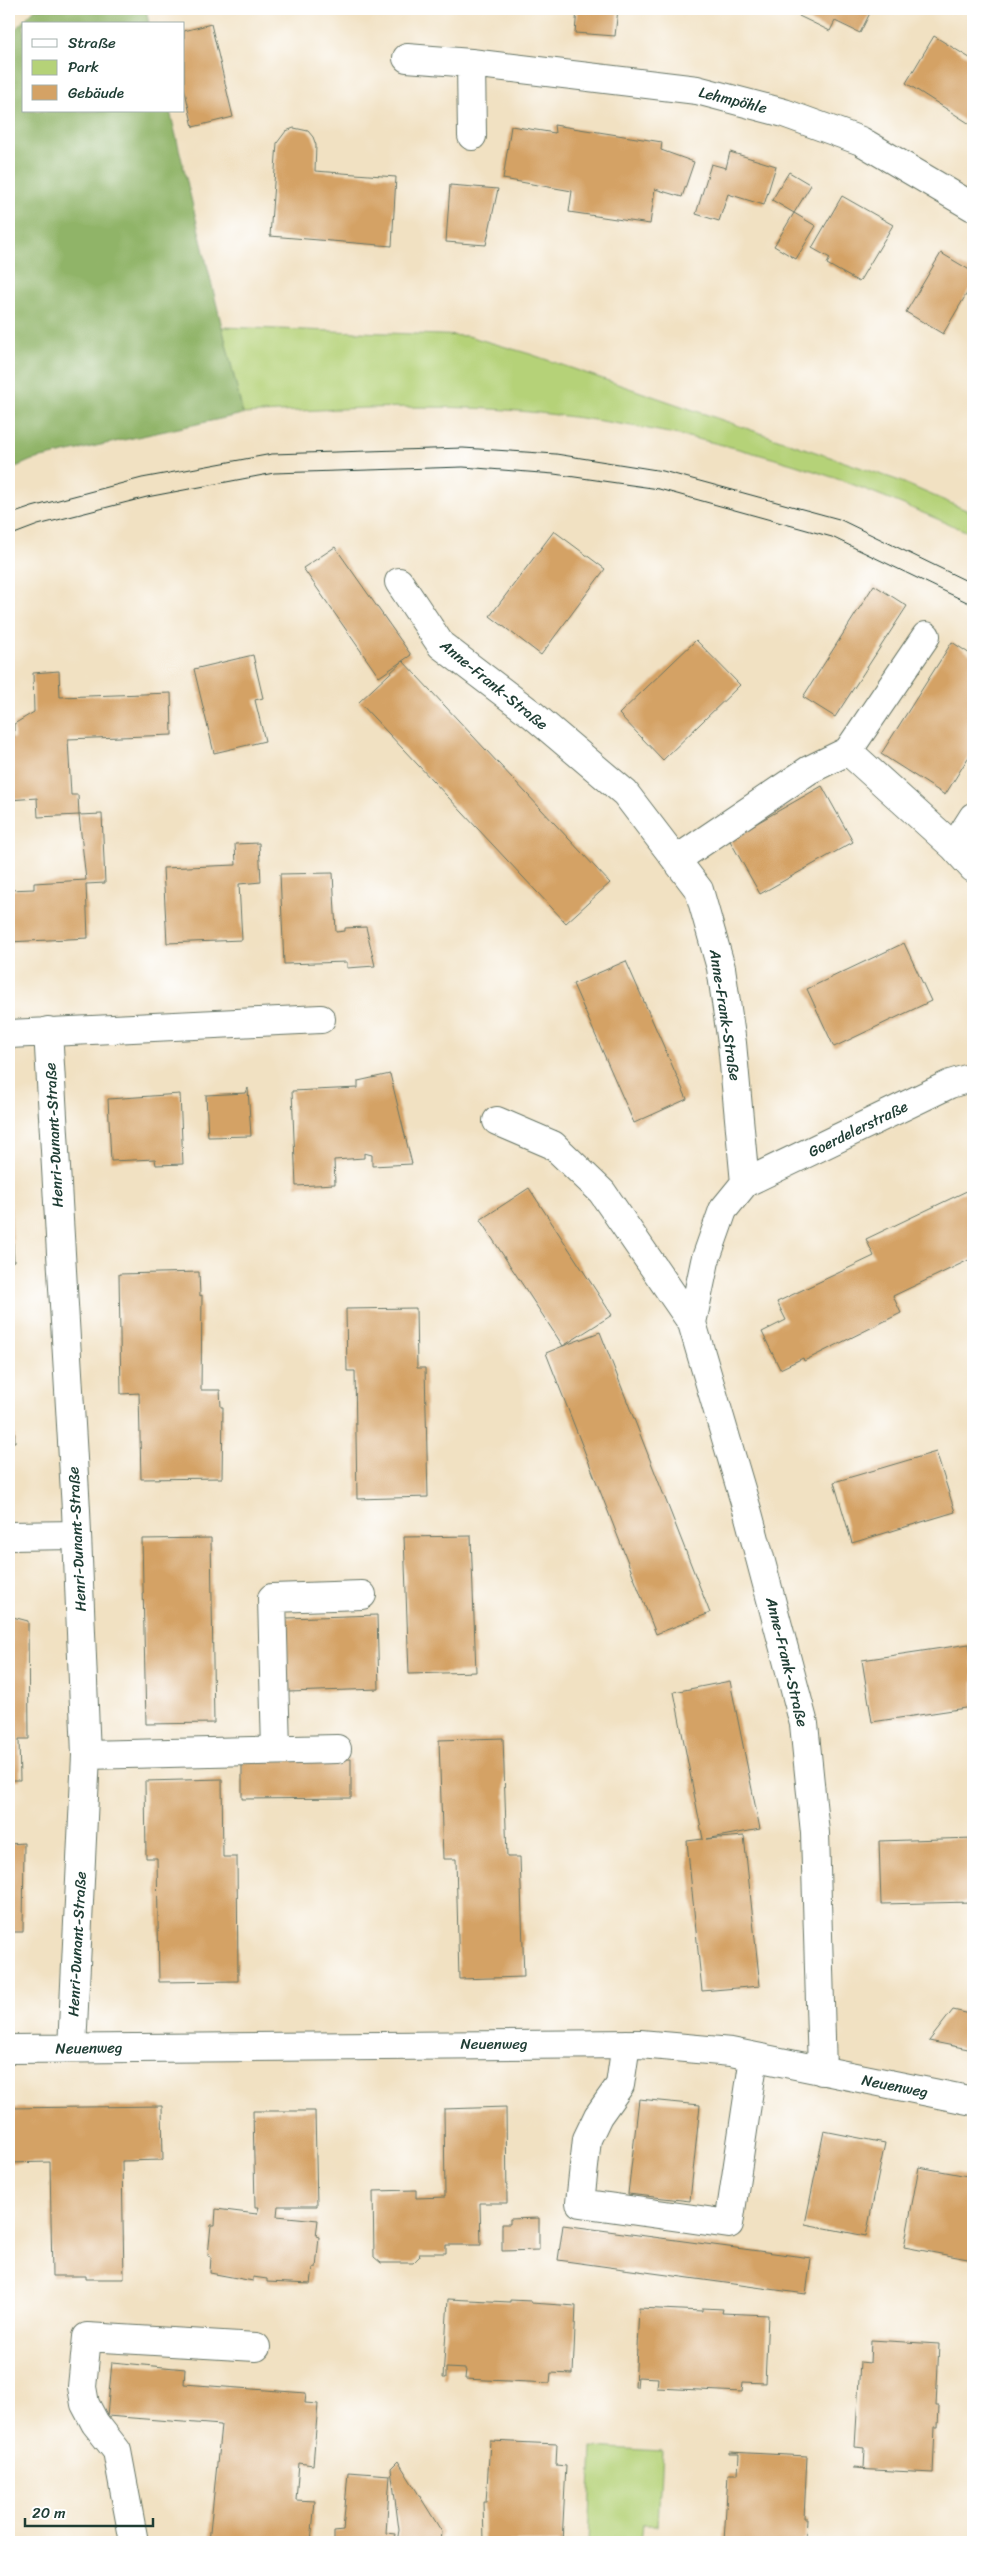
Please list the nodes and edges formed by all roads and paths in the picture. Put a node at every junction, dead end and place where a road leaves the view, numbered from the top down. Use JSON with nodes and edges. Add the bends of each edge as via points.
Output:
{"nodes":[{"id":1,"x":407,"y":58,"type":"dead end"},
{"id":2,"x":471,"y":63,"type":"junction"},
{"id":3,"x":472,"y":136,"type":"dead end"},
{"id":4,"x":973,"y":207,"type":"edge"},
{"id":5,"x":399,"y":582,"type":"dead end"},
{"id":6,"x":926,"y":636,"type":"dead end"},
{"id":7,"x":848,"y":752,"type":"junction"},
{"id":8,"x":973,"y":817,"type":"edge"},
{"id":9,"x":954,"y":847,"type":"junction"},
{"id":10,"x":676,"y":860,"type":"junction"},
{"id":11,"x":973,"y":868,"type":"edge"},
{"id":12,"x":321,"y":1019,"type":"dead end"},
{"id":13,"x":48,"y":1031,"type":"junction"},
{"id":14,"x":9,"y":1034,"type":"edge"},
{"id":15,"x":973,"y":1077,"type":"edge"},
{"id":16,"x":497,"y":1121,"type":"dead end"},
{"id":17,"x":745,"y":1183,"type":"junction"},
{"id":18,"x":692,"y":1323,"type":"junction"},
{"id":19,"x":77,"y":1535,"type":"junction"},
{"id":20,"x":9,"y":1536,"type":"edge"},
{"id":21,"x":362,"y":1595,"type":"dead end"},
{"id":22,"x":337,"y":1749,"type":"dead end"},
{"id":23,"x":276,"y":1750,"type":"junction"},
{"id":24,"x":86,"y":1755,"type":"junction"},
{"id":25,"x":626,"y":2044,"type":"junction"},
{"id":26,"x":72,"y":2048,"type":"junction"},
{"id":27,"x":9,"y":2049,"type":"edge"},
{"id":28,"x":754,"y":2057,"type":"junction"},
{"id":29,"x":822,"y":2071,"type":"junction"},
{"id":30,"x":973,"y":2101,"type":"edge"},
{"id":31,"x":256,"y":2347,"type":"dead end"},
{"id":32,"x":134,"y":2542,"type":"edge"}],
"edges":[{"from":1,"to":2,"type":"street","name":"Lehmpöhle"},
{"from":2,"to":3,"type":"street"},
{"from":2,"to":4,"type":"street","name":"Lehmpöhle","via":[[697,90],[784,112],[861,141]]},
{"from":5,"to":10,"type":"street","name":"Anne-Frank-Straße","via":[[441,645],[533,715],[624,793]]},
{"from":6,"to":7,"type":"street"},
{"from":7,"to":9,"type":"street"},
{"from":7,"to":10,"type":"street","via":[[809,770]]},
{"from":8,"to":9,"type":"street"},
{"from":9,"to":11,"type":"street"},
{"from":10,"to":17,"type":"street","name":"Anne-Frank-Straße","via":[[699,890],[721,968],[732,1043]]},
{"from":12,"to":13,"type":"street"},
{"from":13,"to":14,"type":"street"},
{"from":13,"to":19,"type":"street","name":"Henri-Dunant-Straße"},
{"from":15,"to":17,"type":"street","name":"Goerdelerstraße","via":[[950,1084]]},
{"from":16,"to":18,"type":"street","name":"Anne-Frank-Straße","via":[[553,1145],[602,1192]]},
{"from":17,"to":18,"type":"street","name":"Anne-Frank-Straße","via":[[722,1210],[705,1261]]},
{"from":18,"to":29,"type":"street","name":"Anne-Frank-Straße","via":[[748,1514],[804,1724],[815,1833]]},
{"from":19,"to":20,"type":"street"},
{"from":19,"to":24,"type":"street","name":"Henri-Dunant-Straße"},
{"from":21,"to":23,"type":"street","via":[[272,1598]]},
{"from":22,"to":23,"type":"street"},
{"from":23,"to":24,"type":"street"},
{"from":24,"to":26,"type":"street","name":"Henri-Dunant-Straße"},
{"from":25,"to":26,"type":"street","name":"Neuenweg"},
{"from":25,"to":28,"type":"street","name":"Neuenweg","via":[[731,2052]]},
{"from":25,"to":28,"type":"street","via":[[620,2085],[598,2116],[587,2139],[580,2203],[729,2224]]},
{"from":26,"to":27,"type":"street","name":"Neuenweg"},
{"from":28,"to":29,"type":"street","name":"Neuenweg"},
{"from":29,"to":30,"type":"street","name":"Neuenweg"},
{"from":31,"to":32,"type":"street","via":[[86,2337],[82,2387],[85,2404],[95,2423],[117,2450]]}]}
